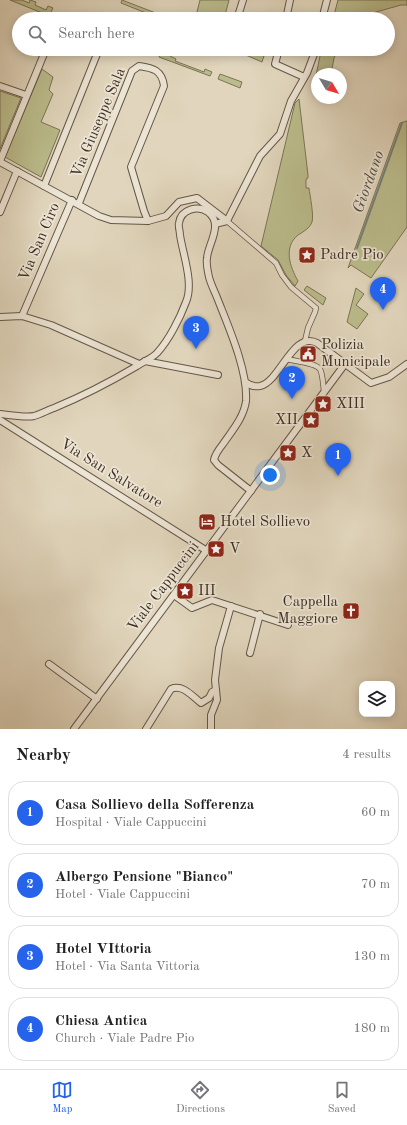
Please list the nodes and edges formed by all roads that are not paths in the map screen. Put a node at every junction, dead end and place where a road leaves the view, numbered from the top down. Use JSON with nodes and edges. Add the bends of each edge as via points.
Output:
{"nodes":[{"id":1,"x":243,"y":0,"type":"edge"},
{"id":2,"x":290,"y":0,"type":"edge"},
{"id":3,"x":327,"y":0,"type":"edge"},
{"id":4,"x":239,"y":12,"type":"edge"},
{"id":5,"x":287,"y":12,"type":"edge"},
{"id":6,"x":324,"y":12,"type":"edge"},
{"id":7,"x":43,"y":56,"type":"edge"},
{"id":8,"x":96,"y":56,"type":"edge"},
{"id":9,"x":277,"y":56,"type":"edge"},
{"id":10,"x":313,"y":56,"type":"edge"},
{"id":11,"x":304,"y":77,"type":"junction"},
{"id":12,"x":0,"y":86,"type":"edge"},
{"id":13,"x":26,"y":95,"type":"junction"},
{"id":14,"x":0,"y":161,"type":"edge"},
{"id":15,"x":17,"y":171,"type":"junction"},
{"id":16,"x":44,"y":186,"type":"junction"},
{"id":17,"x":72,"y":200,"type":"junction"},
{"id":18,"x":78,"y":204,"type":"junction"},
{"id":19,"x":0,"y":212,"type":"edge"},
{"id":20,"x":148,"y":221,"type":"junction"},
{"id":21,"x":227,"y":221,"type":"junction"},
{"id":22,"x":215,"y":224,"type":"junction"},
{"id":23,"x":22,"y":316,"type":"junction"},
{"id":24,"x":0,"y":317,"type":"edge"},
{"id":25,"x":305,"y":341,"type":"junction"},
{"id":26,"x":287,"y":359,"type":"junction"},
{"id":27,"x":142,"y":363,"type":"junction"},
{"id":28,"x":345,"y":364,"type":"junction"},
{"id":29,"x":407,"y":364,"type":"edge"},
{"id":30,"x":218,"y":375,"type":"dead end"},
{"id":31,"x":245,"y":382,"type":"junction"},
{"id":32,"x":324,"y":391,"type":"junction"},
{"id":33,"x":0,"y":414,"type":"edge"},
{"id":34,"x":0,"y":420,"type":"edge"},
{"id":35,"x":251,"y":491,"type":"junction"},
{"id":36,"x":207,"y":551,"type":"junction"},
{"id":37,"x":174,"y":595,"type":"junction"},
{"id":38,"x":231,"y":606,"type":"junction"},
{"id":39,"x":260,"y":614,"type":"junction"},
{"id":40,"x":288,"y":625,"type":"dead end"},
{"id":41,"x":250,"y":653,"type":"dead end"},
{"id":42,"x":49,"y":664,"type":"dead end"},
{"id":43,"x":216,"y":690,"type":"junction"},
{"id":44,"x":97,"y":698,"type":"junction"},
{"id":45,"x":74,"y":729,"type":"edge"},
{"id":46,"x":146,"y":729,"type":"edge"},
{"id":47,"x":211,"y":729,"type":"edge"}],
"edges":[{"from":1,"to":4,"type":"street"},
{"from":2,"to":5,"type":"street"},
{"from":3,"to":6,"type":"street"},
{"from":7,"to":13,"type":"street"},
{"from":8,"to":16,"type":"street"},
{"from":9,"to":11,"type":"street","via":[[275,64]]},
{"from":10,"to":11,"type":"street"},
{"from":11,"to":21,"type":"street","via":[[291,101],[280,134],[260,156]]},
{"from":12,"to":13,"type":"street"},
{"from":13,"to":14,"type":"street"},
{"from":14,"to":15,"type":"street"},
{"from":15,"to":16,"type":"street"},
{"from":15,"to":19,"type":"street"},
{"from":16,"to":17,"type":"street"},
{"from":17,"to":18,"type":"street"},
{"from":17,"to":23,"type":"street","name":"Via San Ciro"},
{"from":18,"to":20,"type":"street","via":[[111,220]]},
{"from":18,"to":20,"type":"street","name":"Via Giuseppe Sala","via":[[132,71],[139,66],[148,67],[158,71],[164,86],[131,167]]},
{"from":20,"to":21,"type":"street","via":[[166,216],[179,202],[197,198]]},
{"from":21,"to":22,"type":"street"},
{"from":21,"to":25,"type":"street","via":[[276,263],[291,287],[316,308]]},
{"from":22,"to":27,"type":"street","via":[[210,214],[200,209],[189,210],[180,219],[182,249],[189,278],[187,300],[168,338],[158,352]]},
{"from":22,"to":31,"type":"street","via":[[207,258],[209,277],[236,344]]},
{"from":23,"to":24,"type":"street"},
{"from":23,"to":27,"type":"street"},
{"from":25,"to":26,"type":"street","via":[[297,346]]},
{"from":25,"to":28,"type":"street","via":[[317,343]]},
{"from":26,"to":31,"type":"street","via":[[265,384],[254,386]]},
{"from":26,"to":32,"type":"street","via":[[318,367]]},
{"from":27,"to":30,"type":"street"},
{"from":27,"to":33,"type":"street","via":[[67,402],[33,416]]},
{"from":28,"to":29,"type":"street","via":[[371,383],[389,378]]},
{"from":28,"to":32,"type":"street","name":"Viale Cappuccini"},
{"from":31,"to":35,"type":"street","via":[[246,400],[242,414],[214,460]]},
{"from":32,"to":35,"type":"street","name":"Viale Cappuccini"},
{"from":34,"to":36,"type":"street","name":"Via San Salvatore"},
{"from":35,"to":36,"type":"street","name":"Viale Cappuccini"},
{"from":36,"to":37,"type":"street","name":"Viale Cappuccini"},
{"from":37,"to":38,"type":"street","via":[[192,608],[212,600]]},
{"from":37,"to":44,"type":"street","name":"Viale Cappuccini"},
{"from":38,"to":39,"type":"street"},
{"from":38,"to":43,"type":"street","via":[[219,648]]},
{"from":39,"to":40,"type":"street"},
{"from":39,"to":41,"type":"street"},
{"from":42,"to":44,"type":"street"},
{"from":43,"to":46,"type":"street","via":[[201,703],[182,688],[171,689]]},
{"from":43,"to":47,"type":"street"},
{"from":44,"to":45,"type":"street","name":"Viale Cappuccini"}]}
